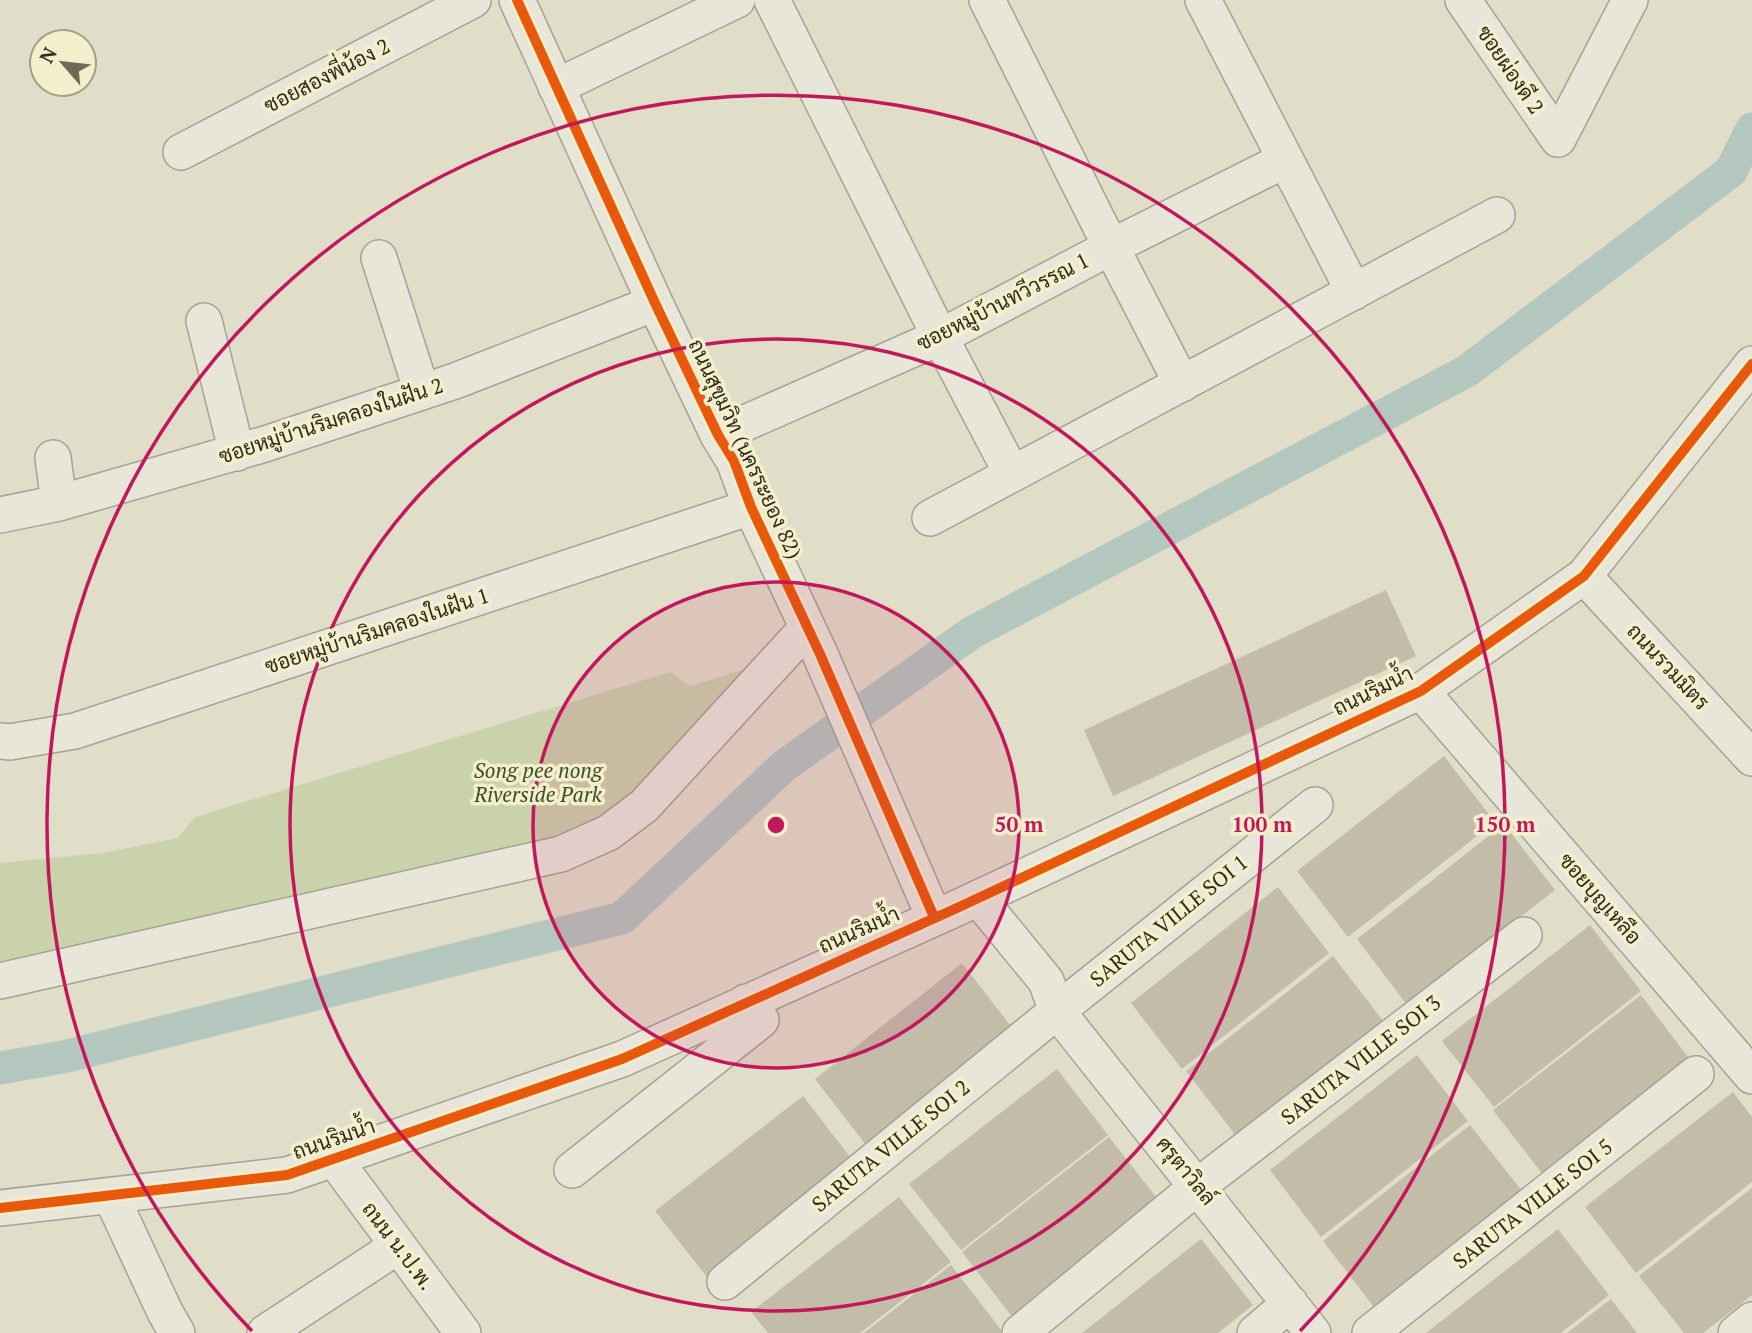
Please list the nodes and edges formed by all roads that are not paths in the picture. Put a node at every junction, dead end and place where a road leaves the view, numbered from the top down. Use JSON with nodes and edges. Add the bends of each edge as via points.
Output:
{"nodes":[{"id":1,"x":473,"y":0,"type":"edge"},
{"id":2,"x":517,"y":0,"type":"edge"},
{"id":3,"x":737,"y":0,"type":"edge"},
{"id":4,"x":772,"y":0,"type":"edge"},
{"id":5,"x":987,"y":0,"type":"edge"},
{"id":6,"x":1203,"y":0,"type":"edge"},
{"id":7,"x":1463,"y":0,"type":"edge"},
{"id":8,"x":1630,"y":0,"type":"edge"},
{"id":9,"x":556,"y":87,"type":"junction"},
{"id":10,"x":181,"y":152,"type":"dead end"},
{"id":11,"x":1285,"y":160,"type":"junction"},
{"id":12,"x":1497,"y":215,"type":"dead end"},
{"id":13,"x":1111,"y":247,"type":"junction"},
{"id":14,"x":379,"y":258,"type":"dead end"},
{"id":15,"x":1354,"y":292,"type":"junction"},
{"id":16,"x":655,"y":303,"type":"junction"},
{"id":17,"x":204,"y":321,"type":"dead end"},
{"id":18,"x":940,"y":337,"type":"junction"},
{"id":19,"x":1752,"y":364,"type":"edge"},
{"id":20,"x":1182,"y":384,"type":"junction"},
{"id":21,"x":422,"y":392,"type":"junction"},
{"id":22,"x":718,"y":435,"type":"junction"},
{"id":23,"x":237,"y":453,"type":"junction"},
{"id":24,"x":53,"y":458,"type":"dead end"},
{"id":25,"x":1013,"y":474,"type":"junction"},
{"id":26,"x":59,"y":503,"type":"junction"},
{"id":27,"x":751,"y":507,"type":"junction"},
{"id":28,"x":0,"y":515,"type":"edge"},
{"id":29,"x":930,"y":518,"type":"dead end"},
{"id":30,"x":1584,"y":576,"type":"junction"},
{"id":31,"x":814,"y":641,"type":"junction"},
{"id":32,"x":1421,"y":691,"type":"junction"},
{"id":33,"x":0,"y":741,"type":"edge"},
{"id":34,"x":1752,"y":758,"type":"edge"},
{"id":35,"x":1315,"y":805,"type":"dead end"},
{"id":36,"x":956,"y":907,"type":"junction"},
{"id":37,"x":1524,"y":935,"type":"dead end"},
{"id":38,"x":0,"y":981,"type":"edge"},
{"id":39,"x":746,"y":1002,"type":"junction"},
{"id":40,"x":1057,"y":1010,"type":"junction"},
{"id":41,"x":1696,"y":1074,"type":"dead end"},
{"id":42,"x":1752,"y":1076,"type":"edge"},
{"id":43,"x":334,"y":1159,"type":"junction"},
{"id":44,"x":572,"y":1170,"type":"dead end"},
{"id":45,"x":1198,"y":1186,"type":"junction"},
{"id":46,"x":111,"y":1196,"type":"junction"},
{"id":47,"x":0,"y":1208,"type":"edge"},
{"id":48,"x":398,"y":1246,"type":"junction"},
{"id":49,"x":725,"y":1282,"type":"dead end"},
{"id":50,"x":1290,"y":1303,"type":"junction"},
{"id":51,"x":1752,"y":1320,"type":"edge"},
{"id":52,"x":177,"y":1333,"type":"edge"},
{"id":53,"x":265,"y":1333,"type":"edge"},
{"id":54,"x":463,"y":1333,"type":"edge"},
{"id":55,"x":1020,"y":1333,"type":"edge"},
{"id":56,"x":1255,"y":1333,"type":"edge"},
{"id":57,"x":1313,"y":1333,"type":"edge"},
{"id":58,"x":1370,"y":1333,"type":"edge"},
{"id":59,"x":1736,"y":1333,"type":"edge"}],
"edges":[{"from":1,"to":10,"type":"street","name":"ซอยสองพี่น้อง 2"},
{"from":2,"to":9,"type":"street","name":"ถนนสุขุมวิท (นครระยอง 82)"},
{"from":3,"to":9,"type":"street"},
{"from":4,"to":18,"type":"street"},
{"from":5,"to":13,"type":"street"},
{"from":6,"to":11,"type":"street"},
{"from":7,"to":8,"type":"street","name":"ซอยผ่องดี 2","via":[[1558,139]]},
{"from":9,"to":16,"type":"street","name":"ถนนสุขุมวิท (นครระยอง 82)"},
{"from":11,"to":13,"type":"street","name":"ซอยหมู่บ้านทวีวรรณ 1"},
{"from":11,"to":15,"type":"street"},
{"from":12,"to":15,"type":"street"},
{"from":13,"to":18,"type":"street","name":"ซอยหมู่บ้านทวีวรรณ 1"},
{"from":13,"to":20,"type":"street"},
{"from":14,"to":21,"type":"street"},
{"from":15,"to":20,"type":"street"},
{"from":16,"to":21,"type":"street","name":"ซอยหมู่บ้านริมคลองในฝัน 2"},
{"from":16,"to":22,"type":"street","name":"ถนนสุขุมวิท (นครระยอง 82)"},
{"from":17,"to":23,"type":"street"},
{"from":18,"to":22,"type":"street","name":"ซอยหมู่บ้านทวีวรรณ 1"},
{"from":18,"to":25,"type":"street"},
{"from":19,"to":30,"type":"street","name":"ถนนริมน้ำ"},
{"from":20,"to":25,"type":"street"},
{"from":21,"to":23,"type":"street","name":"ซอยหมู่บ้านริมคลองในฝัน 2"},
{"from":22,"to":27,"type":"street","name":"ถนนสุขุมวิท (นครระยอง 82)","via":[[734,461]]},
{"from":23,"to":26,"type":"street","name":"ซอยหมู่บ้านริมคลองในฝัน 2"},
{"from":24,"to":26,"type":"street"},
{"from":25,"to":29,"type":"street"},
{"from":26,"to":28,"type":"street","name":"ซอยหมู่บ้านริมคลองในฝัน 2"},
{"from":27,"to":31,"type":"street","name":"ถนนสุขุมวิท (นครระยอง 82)"},
{"from":27,"to":33,"type":"street","name":"ซอยหมู่บ้านริมคลองในฝัน 1","via":[[75,731]]},
{"from":30,"to":32,"type":"street","name":"ถนนริมน้ำ"},
{"from":30,"to":34,"type":"street","name":"ถนนรวมมิตร"},
{"from":31,"to":36,"type":"street","name":"ถนนสุขุมวิท (นครระยอง 82)","via":[[877,785]]},
{"from":31,"to":38,"type":"street","via":[[644,806],[608,833],[585,843],[561,853]]},
{"from":32,"to":36,"type":"street","name":"ถนนริมน้ำ"},
{"from":32,"to":42,"type":"street","name":"ซอยบุญเหลือ"},
{"from":35,"to":40,"type":"street","name":"SARUTA VILLE SOI 1"},
{"from":36,"to":39,"type":"street","name":"ถนนริมน้ำ"},
{"from":36,"to":40,"type":"street","name":"ศรุตาวิลล์","via":[[1029,994]]},
{"from":37,"to":45,"type":"street","name":"SARUTA VILLE SOI 3"},
{"from":39,"to":43,"type":"street","name":"ถนนริมน้ำ","via":[[622,1059]]},
{"from":39,"to":44,"type":"street","via":[[761,1020]]},
{"from":40,"to":45,"type":"street","name":"ศรุตาวิลล์"},
{"from":40,"to":49,"type":"street","name":"SARUTA VILLE SOI 2"},
{"from":41,"to":58,"type":"street","name":"SARUTA VILLE SOI 5"},
{"from":43,"to":46,"type":"street","name":"ถนนริมน้ำ","via":[[288,1175]]},
{"from":43,"to":48,"type":"street","name":"ถนน น.ป.พ."},
{"from":45,"to":50,"type":"street","name":"ศรุตาวิลล์"},
{"from":45,"to":55,"type":"street","name":"SARUTA VILLE SOI 3"},
{"from":46,"to":47,"type":"street","name":"ถนนริมน้ำ"},
{"from":46,"to":52,"type":"street"},
{"from":48,"to":53,"type":"street"},
{"from":48,"to":54,"type":"street","name":"ถนน น.ป.พ."},
{"from":50,"to":56,"type":"street"},
{"from":50,"to":57,"type":"street","name":"ศรุตาวิลล์"},
{"from":51,"to":59,"type":"street"}]}
